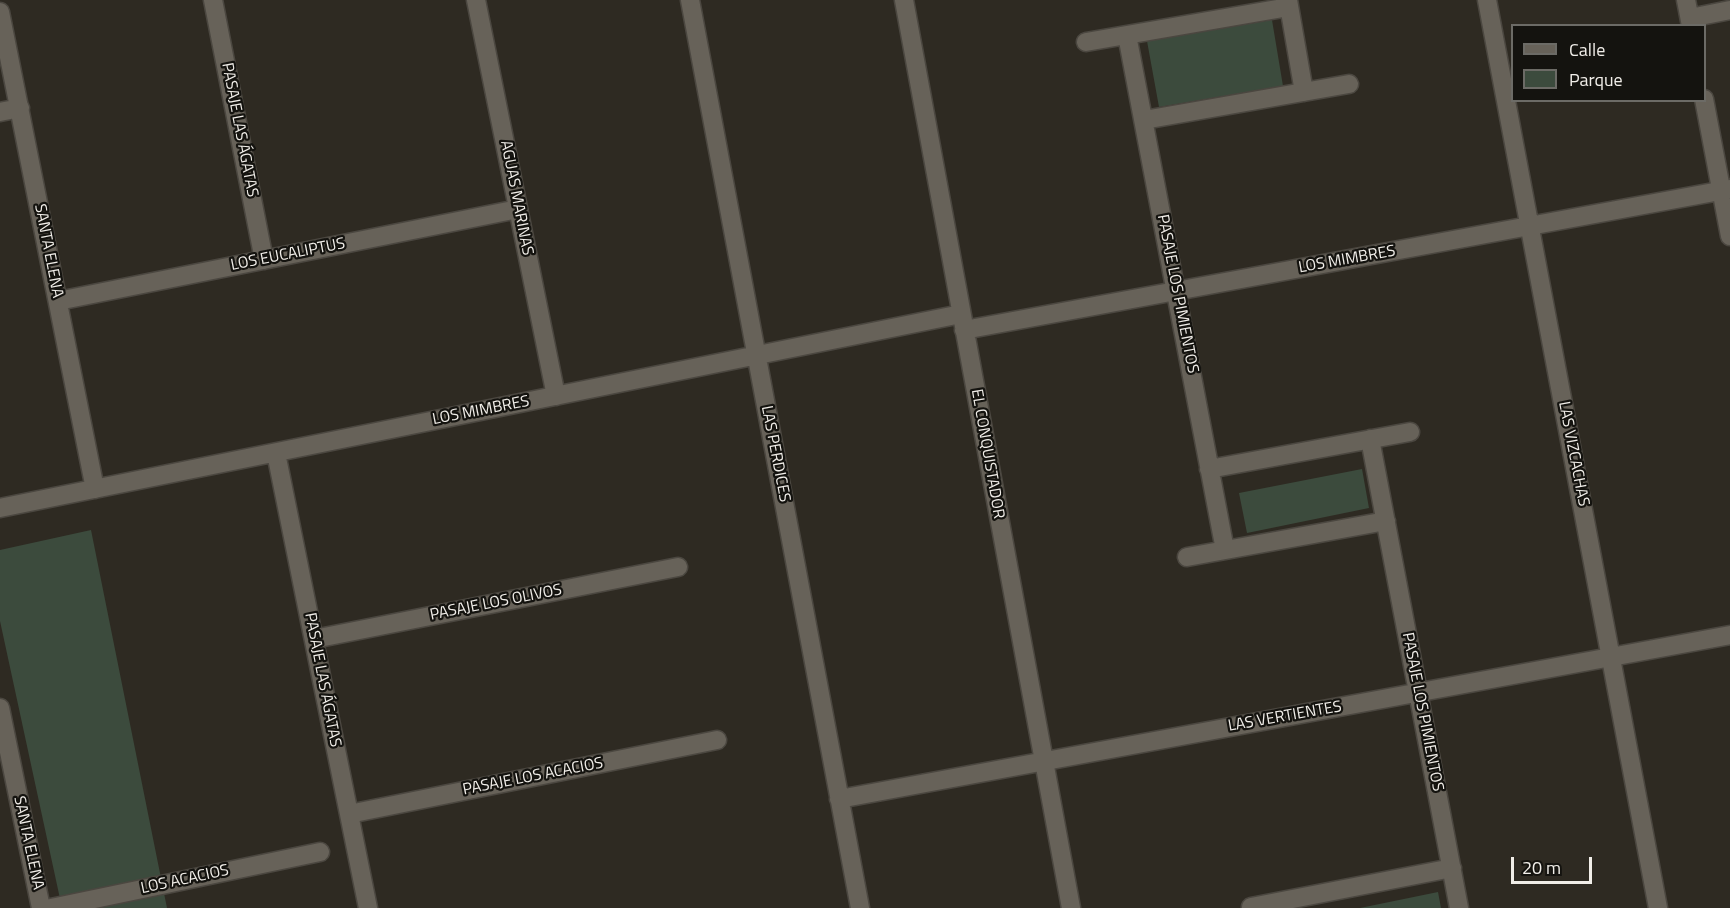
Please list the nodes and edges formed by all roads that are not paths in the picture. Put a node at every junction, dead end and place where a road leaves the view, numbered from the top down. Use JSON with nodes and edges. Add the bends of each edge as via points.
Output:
{"nodes":[{"id":1,"x":213,"y":0,"type":"edge"},
{"id":2,"x":476,"y":0,"type":"edge"},
{"id":3,"x":690,"y":0,"type":"edge"},
{"id":4,"x":904,"y":0,"type":"edge"},
{"id":5,"x":1487,"y":0,"type":"edge"},
{"id":6,"x":1289,"y":4,"type":"edge"},
{"id":7,"x":1730,"y":10,"type":"edge"},
{"id":8,"x":0,"y":12,"type":"edge"},
{"id":9,"x":1689,"y":15,"type":"edge"},
{"id":10,"x":1127,"y":35,"type":"junction"},
{"id":11,"x":1086,"y":42,"type":"dead end"},
{"id":12,"x":1349,"y":84,"type":"dead end"},
{"id":13,"x":1304,"y":92,"type":"junction"},
{"id":14,"x":1705,"y":102,"type":"edge"},
{"id":15,"x":20,"y":108,"type":"junction"},
{"id":16,"x":0,"y":112,"type":"edge"},
{"id":17,"x":1144,"y":120,"type":"junction"},
{"id":18,"x":1726,"y":190,"type":"edge"},
{"id":19,"x":518,"y":209,"type":"junction"},
{"id":20,"x":1530,"y":226,"type":"junction"},
{"id":21,"x":1730,"y":236,"type":"edge"},
{"id":22,"x":264,"y":260,"type":"junction"},
{"id":23,"x":1176,"y":291,"type":"junction"},
{"id":24,"x":58,"y":301,"type":"junction"},
{"id":25,"x":963,"y":322,"type":"junction"},
{"id":26,"x":756,"y":356,"type":"junction"},
{"id":27,"x":556,"y":396,"type":"junction"},
{"id":28,"x":1410,"y":432,"type":"dead end"},
{"id":29,"x":1370,"y":439,"type":"junction"},
{"id":30,"x":276,"y":453,"type":"junction"},
{"id":31,"x":1209,"y":469,"type":"junction"},
{"id":32,"x":95,"y":489,"type":"junction"},
{"id":33,"x":0,"y":508,"type":"edge"},
{"id":34,"x":1386,"y":521,"type":"junction"},
{"id":35,"x":1225,"y":550,"type":"junction"},
{"id":36,"x":1187,"y":557,"type":"dead end"},
{"id":37,"x":678,"y":567,"type":"dead end"},
{"id":38,"x":1730,"y":635,"type":"edge"},
{"id":39,"x":314,"y":639,"type":"junction"},
{"id":40,"x":1611,"y":657,"type":"junction"},
{"id":41,"x":1419,"y":692,"type":"junction"},
{"id":42,"x":0,"y":708,"type":"edge"},
{"id":43,"x":3,"y":737,"type":"edge"},
{"id":44,"x":717,"y":740,"type":"dead end"},
{"id":45,"x":1044,"y":761,"type":"junction"},
{"id":46,"x":839,"y":799,"type":"junction"},
{"id":47,"x":349,"y":814,"type":"junction"},
{"id":48,"x":320,"y":852,"type":"dead end"},
{"id":49,"x":1452,"y":868,"type":"junction"},
{"id":50,"x":1294,"y":904,"type":"edge"},
{"id":51,"x":1251,"y":907,"type":"edge"},
{"id":52,"x":41,"y":908,"type":"edge"},
{"id":53,"x":51,"y":908,"type":"edge"},
{"id":54,"x":368,"y":908,"type":"edge"},
{"id":55,"x":860,"y":908,"type":"edge"},
{"id":56,"x":1071,"y":908,"type":"edge"},
{"id":57,"x":1459,"y":908,"type":"edge"},
{"id":58,"x":1658,"y":908,"type":"edge"}],
"edges":[{"from":1,"to":22,"type":"street","name":"PASAJE LAS ÁGATAS"},
{"from":2,"to":19,"type":"street","name":"AGUAS MARINAS"},
{"from":3,"to":26,"type":"street","name":"LAS PERDICES"},
{"from":4,"to":25,"type":"street","name":"EL CONQUISTADOR"},
{"from":5,"to":20,"type":"street","name":"LAS VIZCACHAS"},
{"from":6,"to":10,"type":"street"},
{"from":6,"to":13,"type":"street"},
{"from":7,"to":9,"type":"street"},
{"from":8,"to":15,"type":"street","name":"SANTA ELENA"},
{"from":10,"to":11,"type":"street"},
{"from":10,"to":17,"type":"street","name":"PASAJE LOS PIMIENTOS"},
{"from":12,"to":13,"type":"street"},
{"from":13,"to":17,"type":"street"},
{"from":14,"to":18,"type":"street"},
{"from":15,"to":16,"type":"street"},
{"from":15,"to":24,"type":"street","name":"SANTA ELENA"},
{"from":17,"to":23,"type":"street","name":"PASAJE LOS PIMIENTOS"},
{"from":18,"to":20,"type":"street","name":"LOS MIMBRES"},
{"from":18,"to":21,"type":"street"},
{"from":19,"to":22,"type":"street","name":"LOS EUCALIPTUS"},
{"from":19,"to":27,"type":"street","name":"AGUAS MARINAS"},
{"from":20,"to":23,"type":"street","name":"LOS MIMBRES"},
{"from":20,"to":40,"type":"street","name":"LAS VIZCACHAS"},
{"from":22,"to":24,"type":"street","name":"LOS EUCALIPTUS"},
{"from":23,"to":25,"type":"street","name":"LOS MIMBRES"},
{"from":23,"to":31,"type":"street","name":"PASAJE LOS PIMIENTOS"},
{"from":24,"to":32,"type":"street","name":"SANTA ELENA"},
{"from":25,"to":26,"type":"street","name":"LOS MIMBRES"},
{"from":25,"to":45,"type":"street","name":"EL CONQUISTADOR"},
{"from":26,"to":27,"type":"street","name":"LOS MIMBRES"},
{"from":26,"to":46,"type":"street","name":"LAS PERDICES"},
{"from":27,"to":30,"type":"street","name":"LOS MIMBRES"},
{"from":28,"to":29,"type":"street"},
{"from":29,"to":31,"type":"street"},
{"from":29,"to":34,"type":"street","name":"PASAJE LOS PIMIENTOS"},
{"from":30,"to":32,"type":"street","name":"LOS MIMBRES"},
{"from":30,"to":39,"type":"street","name":"PASAJE LAS ÁGATAS"},
{"from":31,"to":35,"type":"street","name":"PASAJE LOS PIMIENTOS"},
{"from":32,"to":33,"type":"street","name":"LOS MIMBRES"},
{"from":34,"to":35,"type":"street"},
{"from":34,"to":41,"type":"street","name":"PASAJE LOS PIMIENTOS"},
{"from":35,"to":36,"type":"street"},
{"from":37,"to":39,"type":"street","name":"PASAJE LOS OLIVOS"},
{"from":38,"to":40,"type":"street","name":"LAS VERTIENTES"},
{"from":39,"to":47,"type":"street","name":"PASAJE LAS ÁGATAS"},
{"from":40,"to":41,"type":"street","name":"LAS VERTIENTES"},
{"from":40,"to":58,"type":"street","name":"LAS VIZCACHAS"},
{"from":41,"to":45,"type":"street","name":"LAS VERTIENTES"},
{"from":41,"to":49,"type":"street","name":"PASAJE LOS PIMIENTOS"},
{"from":42,"to":43,"type":"street","name":"SANTA ELENA"},
{"from":43,"to":52,"type":"street","name":"SANTA ELENA"},
{"from":44,"to":47,"type":"street","name":"PASAJE LOS ACACIOS"},
{"from":45,"to":46,"type":"street","name":"LAS VERTIENTES"},
{"from":45,"to":56,"type":"street","name":"EL CONQUISTADOR"},
{"from":46,"to":55,"type":"street","name":"LAS PERDICES"},
{"from":47,"to":54,"type":"street","name":"PASAJE LAS ÁGATAS"},
{"from":48,"to":53,"type":"street","name":"LOS ACACIOS"},
{"from":49,"to":50,"type":"street"},
{"from":49,"to":57,"type":"street","name":"PASAJE LOS PIMIENTOS"},
{"from":50,"to":51,"type":"street"}]}
